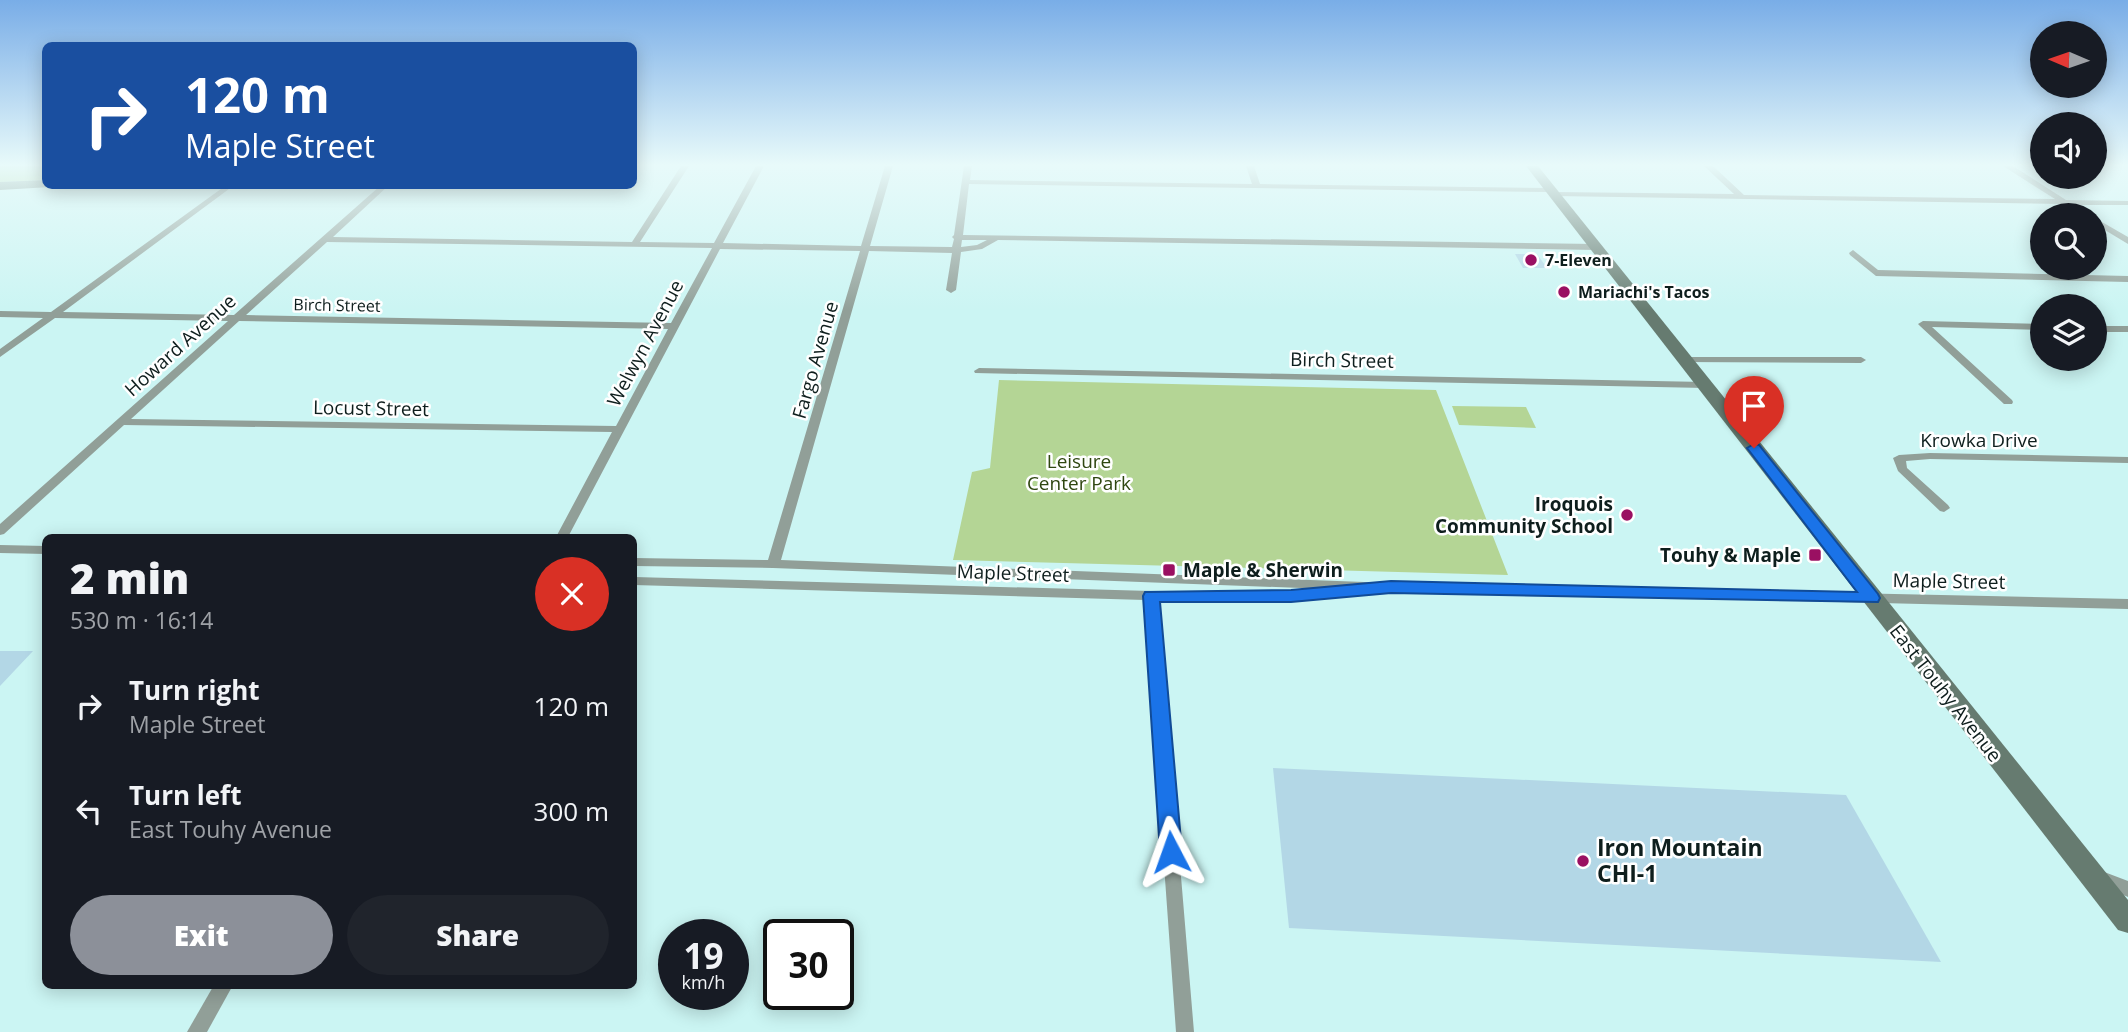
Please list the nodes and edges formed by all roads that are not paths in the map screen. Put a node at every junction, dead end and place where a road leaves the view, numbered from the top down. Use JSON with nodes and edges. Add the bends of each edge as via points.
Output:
{"nodes":[{"id":1,"x":191,"y":214,"type":"edge"},
{"id":2,"x":352,"y":214,"type":"edge"},
{"id":3,"x":654,"y":214,"type":"edge"},
{"id":4,"x":735,"y":214,"type":"edge"},
{"id":5,"x":876,"y":214,"type":"edge"},
{"id":6,"x":960,"y":214,"type":"edge"},
{"id":7,"x":1570,"y":214,"type":"edge"},
{"id":8,"x":2107,"y":228,"type":"edge"},
{"id":9,"x":956,"y":237,"type":"junction"},
{"id":10,"x":996,"y":237,"type":"junction"},
{"id":11,"x":324,"y":239,"type":"junction"},
{"id":12,"x":2128,"y":241,"type":"edge"},
{"id":13,"x":634,"y":245,"type":"junction"},
{"id":14,"x":718,"y":246,"type":"junction"},
{"id":15,"x":1596,"y":247,"type":"junction"},
{"id":16,"x":866,"y":249,"type":"junction"},
{"id":17,"x":958,"y":250,"type":"junction"},
{"id":18,"x":1853,"y":253,"type":"dead end"},
{"id":19,"x":2128,"y":279,"type":"edge"},
{"id":20,"x":951,"y":290,"type":"dead end"},
{"id":21,"x":0,"y":314,"type":"edge"},
{"id":22,"x":53,"y":315,"type":"junction"},
{"id":23,"x":236,"y":319,"type":"junction"},
{"id":24,"x":673,"y":326,"type":"junction"},
{"id":25,"x":2030,"y":327,"type":"edge"},
{"id":26,"x":2123,"y":329,"type":"edge"},
{"id":27,"x":2128,"y":337,"type":"edge"},
{"id":28,"x":0,"y":354,"type":"edge"},
{"id":29,"x":1685,"y":360,"type":"junction"},
{"id":30,"x":1861,"y":360,"type":"dead end"},
{"id":31,"x":979,"y":371,"type":"dead end"},
{"id":32,"x":1705,"y":385,"type":"junction"},
{"id":33,"x":2008,"y":402,"type":"dead end"},
{"id":34,"x":121,"y":422,"type":"junction"},
{"id":35,"x":620,"y":429,"type":"junction"},
{"id":36,"x":2128,"y":460,"type":"edge"},
{"id":37,"x":1944,"y":508,"type":"dead end"},
{"id":38,"x":0,"y":531,"type":"edge"},
{"id":39,"x":564,"y":534,"type":"edge"},
{"id":40,"x":0,"y":549,"type":"edge"},
{"id":41,"x":42,"y":550,"type":"edge"},
{"id":42,"x":637,"y":562,"type":"edge"},
{"id":43,"x":773,"y":564,"type":"junction"},
{"id":44,"x":637,"y":581,"type":"edge"},
{"id":45,"x":1391,"y":587,"type":"junction"},
{"id":46,"x":1151,"y":596,"type":"junction"},
{"id":47,"x":1871,"y":598,"type":"junction"},
{"id":48,"x":2128,"y":604,"type":"edge"},
{"id":49,"x":2089,"y":872,"type":"junction"},
{"id":50,"x":2128,"y":889,"type":"edge"},
{"id":51,"x":2128,"y":921,"type":"edge"},
{"id":52,"x":222,"y":989,"type":"edge"},
{"id":53,"x":196,"y":1032,"type":"edge"},
{"id":54,"x":1185,"y":1032,"type":"edge"}],
"edges":[{"from":1,"to":22,"type":"street"},
{"from":2,"to":11,"type":"street","name":"Howard Avenue"},
{"from":3,"to":13,"type":"street"},
{"from":4,"to":14,"type":"street","name":"Welwyn Avenue"},
{"from":5,"to":16,"type":"street","name":"Fargo Avenue"},
{"from":6,"to":9,"type":"street"},
{"from":7,"to":15,"type":"main road","name":"East Touhy Avenue"},
{"from":8,"to":12,"type":"street"},
{"from":9,"to":10,"type":"street"},
{"from":9,"to":17,"type":"street"},
{"from":10,"to":15,"type":"street"},
{"from":10,"to":17,"type":"street","via":[[978,249]]},
{"from":11,"to":13,"type":"street"},
{"from":11,"to":23,"type":"street","name":"Howard Avenue"},
{"from":13,"to":14,"type":"street"},
{"from":14,"to":16,"type":"street"},
{"from":14,"to":24,"type":"street","name":"Welwyn Avenue"},
{"from":15,"to":29,"type":"main road","name":"East Touhy Avenue"},
{"from":16,"to":17,"type":"street"},
{"from":16,"to":43,"type":"street","name":"Fargo Avenue"},
{"from":17,"to":20,"type":"street"},
{"from":18,"to":19,"type":"street","via":[[1876,273]]},
{"from":21,"to":22,"type":"street","name":"Birch Street"},
{"from":22,"to":23,"type":"street","name":"Birch Street"},
{"from":22,"to":28,"type":"street"},
{"from":23,"to":24,"type":"street","name":"Birch Street"},
{"from":23,"to":34,"type":"street","name":"Howard Avenue"},
{"from":24,"to":35,"type":"street","name":"Welwyn Avenue"},
{"from":25,"to":33,"type":"street","via":[[1923,324]]},
{"from":26,"to":27,"type":"street"},
{"from":29,"to":30,"type":"street"},
{"from":29,"to":32,"type":"main road","name":"East Touhy Avenue"},
{"from":31,"to":32,"type":"street","name":"Birch Street"},
{"from":32,"to":47,"type":"main road","name":"East Touhy Avenue"},
{"from":34,"to":35,"type":"street","name":"Locust Street"},
{"from":34,"to":38,"type":"street","name":"Howard Avenue"},
{"from":35,"to":39,"type":"street","name":"Welwyn Avenue"},
{"from":36,"to":37,"type":"street","name":"Krowka Drive","via":[[1899,458],[1902,469]]},
{"from":40,"to":41,"type":"street"},
{"from":42,"to":43,"type":"street","name":"Maple Street"},
{"from":43,"to":45,"type":"street","name":"Maple Street"},
{"from":44,"to":46,"type":"street","name":"Maple Street"},
{"from":45,"to":46,"type":"street","name":"Maple Street","via":[[1291,596]]},
{"from":45,"to":47,"type":"street","name":"Maple Street"},
{"from":46,"to":54,"type":"street"},
{"from":47,"to":48,"type":"street","name":"Maple Street"},
{"from":47,"to":49,"type":"main road","name":"East Touhy Avenue"},
{"from":49,"to":50,"type":"street"},
{"from":49,"to":51,"type":"main road","name":"East Touhy Avenue"},
{"from":52,"to":53,"type":"street"}]}
